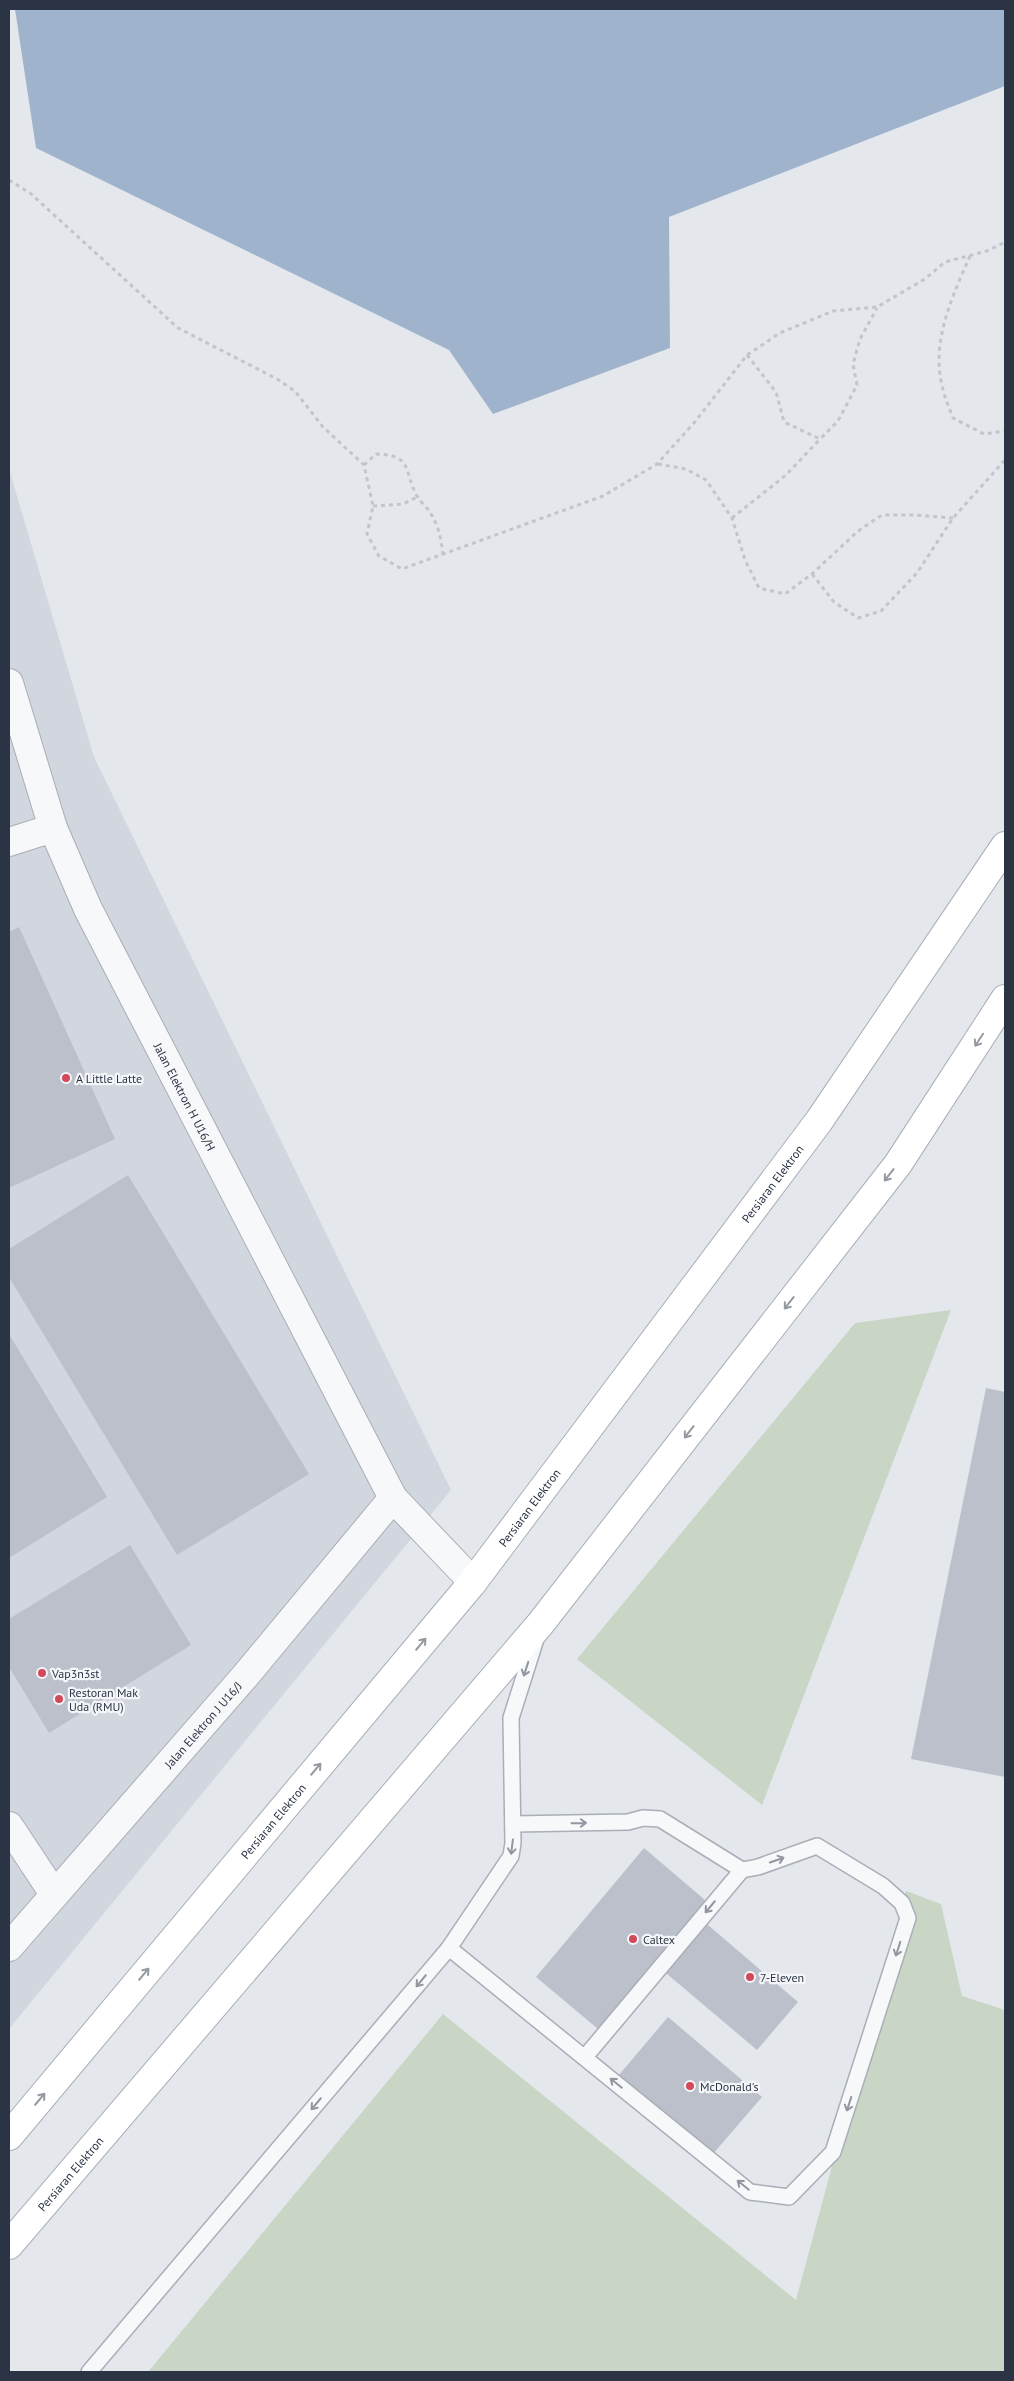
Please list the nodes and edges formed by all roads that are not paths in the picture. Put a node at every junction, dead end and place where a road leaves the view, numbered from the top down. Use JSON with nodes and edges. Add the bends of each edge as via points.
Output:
{"nodes":[{"id":1,"x":9,"y":683,"type":"edge"},
{"id":2,"x":53,"y":828,"type":"junction"},
{"id":3,"x":9,"y":842,"type":"edge"},
{"id":4,"x":1005,"y":846,"type":"edge"},
{"id":5,"x":1005,"y":999,"type":"edge"},
{"id":6,"x":393,"y":1498,"type":"junction"},
{"id":7,"x":473,"y":1582,"type":"junction"},
{"id":8,"x":541,"y":1623,"type":"junction"},
{"id":9,"x":513,"y":1824,"type":"junction"},
{"id":10,"x":9,"y":1826,"type":"edge"},
{"id":11,"x":742,"y":1870,"type":"junction"},
{"id":12,"x":54,"y":1894,"type":"junction"},
{"id":13,"x":9,"y":1948,"type":"edge"},
{"id":14,"x":449,"y":1948,"type":"junction"},
{"id":15,"x":584,"y":2058,"type":"junction"},
{"id":16,"x":9,"y":2136,"type":"edge"},
{"id":17,"x":9,"y":2245,"type":"edge"},
{"id":18,"x":89,"y":2372,"type":"edge"}],
"edges":[{"from":1,"to":2,"type":"street","name":"Jalan Elektron H U16/H"},
{"from":2,"to":3,"type":"street"},
{"from":2,"to":6,"type":"street","name":"Jalan Elektron H U16/H","via":[[88,910]]},
{"from":4,"to":7,"type":"main road","name":"Persiaran Elektron","via":[[819,1121]]},
{"from":5,"to":8,"type":"main road","name":"Persiaran Elektron","one_way":true,"via":[[898,1164]]},
{"from":6,"to":7,"type":"street","name":"Jalan Elektron H U16/H"},
{"from":6,"to":12,"type":"street","name":"Jalan Elektron J U16/J","via":[[246,1676]]},
{"from":16,"to":7,"type":"main road","name":"Persiaran Elektron","one_way":true},
{"from":8,"to":9,"type":"lane","one_way":true,"via":[[511,1718]]},
{"from":8,"to":17,"type":"main road","name":"Persiaran Elektron"},
{"from":9,"to":11,"type":"lane","one_way":true,"via":[[660,1819]]},
{"from":9,"to":14,"type":"lane","one_way":true,"via":[[511,1856]]},
{"from":10,"to":12,"type":"street"},
{"from":11,"to":15,"type":"lane","one_way":true},
{"from":11,"to":15,"type":"lane","one_way":true,"via":[[817,1846],[883,1886],[902,1903],[908,1918],[833,2152],[789,2197],[750,2192]]},
{"from":12,"to":13,"type":"street","name":"Jalan Elektron J U16/J"},
{"from":14,"to":15,"type":"lane"},
{"from":14,"to":18,"type":"lane","one_way":true}]}
